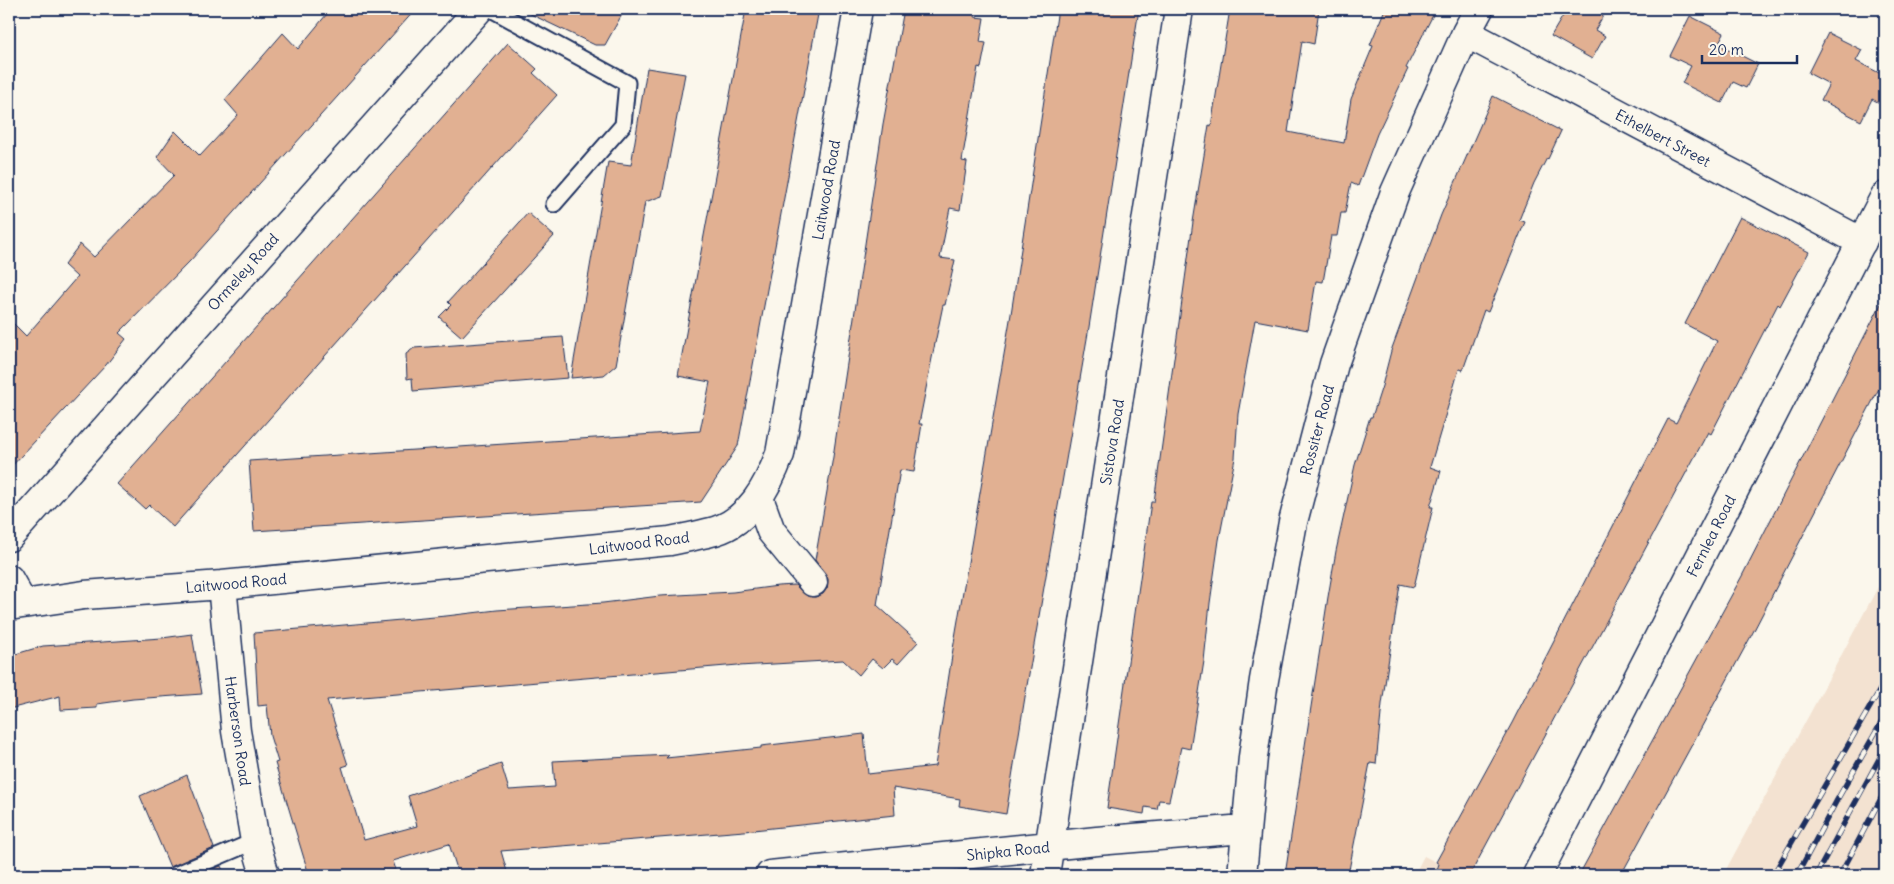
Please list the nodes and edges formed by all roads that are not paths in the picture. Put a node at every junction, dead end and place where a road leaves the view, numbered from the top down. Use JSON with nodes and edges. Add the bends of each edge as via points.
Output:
{"nodes":[{"id":1,"x":479,"y":9,"type":"edge"},
{"id":2,"x":491,"y":9,"type":"edge"},
{"id":3,"x":858,"y":9,"type":"edge"},
{"id":4,"x":1180,"y":9,"type":"edge"},
{"id":5,"x":1479,"y":9,"type":"edge"},
{"id":6,"x":1466,"y":33,"type":"junction"},
{"id":7,"x":1885,"y":196,"type":"edge"},
{"id":8,"x":554,"y":204,"type":"dead end"},
{"id":9,"x":1862,"y":242,"type":"junction"},
{"id":10,"x":759,"y":498,"type":"junction"},
{"id":11,"x":9,"y":537,"type":"edge"},
{"id":12,"x":9,"y":579,"type":"edge"},
{"id":13,"x":813,"y":582,"type":"dead end"},
{"id":14,"x":222,"y":585,"type":"junction"},
{"id":15,"x":16,"y":605,"type":"edge"},
{"id":16,"x":1246,"y":832,"type":"junction"},
{"id":17,"x":254,"y":841,"type":"junction"},
{"id":18,"x":1049,"y":847,"type":"junction"},
{"id":19,"x":175,"y":875,"type":"edge"},
{"id":20,"x":265,"y":875,"type":"edge"},
{"id":21,"x":770,"y":875,"type":"edge"},
{"id":22,"x":1045,"y":875,"type":"edge"},
{"id":23,"x":1242,"y":875,"type":"edge"},
{"id":24,"x":1537,"y":875,"type":"edge"}],
"edges":[{"from":1,"to":11,"type":"street","name":"Ormeley Road"},
{"from":2,"to":8,"type":"lane","via":[[628,83],[624,125]]},
{"from":3,"to":10,"type":"street","name":"Laitwood Road","via":[[780,454]]},
{"from":4,"to":18,"type":"street","name":"Sistova Road"},
{"from":5,"to":6,"type":"street","name":"Rossiter Road"},
{"from":6,"to":9,"type":"street","name":"Ethelbert Street"},
{"from":6,"to":16,"type":"street","name":"Rossiter Road","via":[[1395,192],[1334,364],[1293,522],[1264,680]]},
{"from":7,"to":9,"type":"street","name":"Fernlea Road"},
{"from":9,"to":24,"type":"street","name":"Fernlea Road"},
{"from":10,"to":13,"type":"street","via":[[770,531]]},
{"from":10,"to":14,"type":"street","name":"Laitwood Road","via":[[741,517],[717,530],[670,541]]},
{"from":12,"to":15,"type":"street"},
{"from":14,"to":15,"type":"street","name":"Laitwood Road","via":[[84,595]]},
{"from":14,"to":17,"type":"street","name":"Harberson Road","via":[[236,731]]},
{"from":16,"to":18,"type":"street","name":"Shipka Road","via":[[1232,830]]},
{"from":16,"to":23,"type":"street","name":"Rossiter Road"},
{"from":17,"to":19,"type":"lane"},
{"from":17,"to":20,"type":"street","name":"Harberson Road"},
{"from":18,"to":21,"type":"street","name":"Shipka Road"},
{"from":18,"to":22,"type":"street","name":"Sistova Road"}]}
